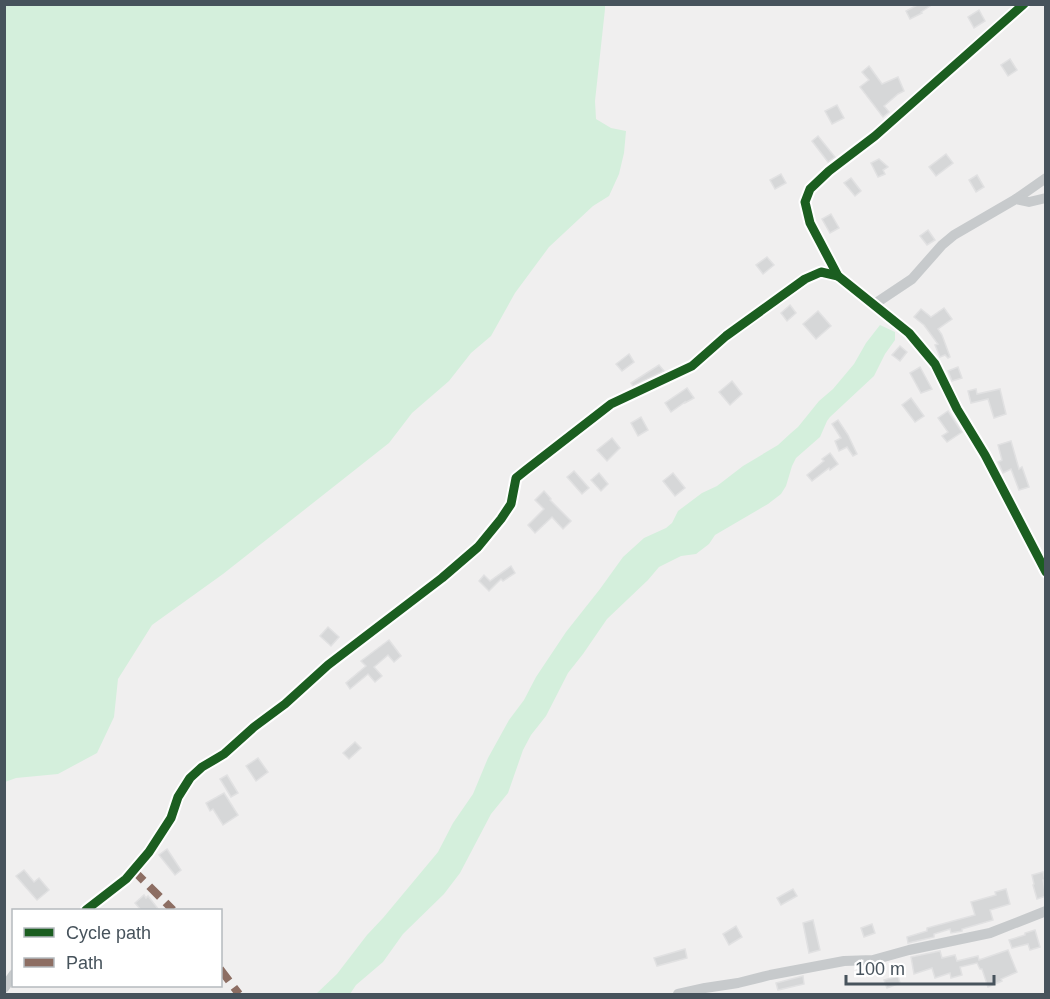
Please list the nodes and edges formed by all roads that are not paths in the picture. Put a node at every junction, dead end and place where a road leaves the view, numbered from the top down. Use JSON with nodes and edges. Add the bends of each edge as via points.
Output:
{"nodes":[{"id":1,"x":1024,"y":4,"type":"edge"},
{"id":2,"x":1046,"y":178,"type":"edge"},
{"id":3,"x":1046,"y":198,"type":"edge"},
{"id":4,"x":1016,"y":199,"type":"junction"},
{"id":5,"x":838,"y":276,"type":"junction"},
{"id":6,"x":873,"y":305,"type":"junction"},
{"id":7,"x":1045,"y":570,"type":"edge"},
{"id":8,"x":87,"y":909,"type":"edge"},
{"id":9,"x":1046,"y":911,"type":"edge"},
{"id":10,"x":678,"y":994,"type":"edge"}],
"edges":[{"from":1,"to":5,"type":"street","via":[[810,189],[805,202],[810,223]]},
{"from":2,"to":4,"type":"street"},
{"from":3,"to":4,"type":"street","via":[[1029,202]]},
{"from":4,"to":6,"type":"street","via":[[954,235],[912,279]]},
{"from":5,"to":6,"type":"street"},
{"from":5,"to":8,"type":"street","via":[[821,272],[805,279],[726,336],[692,366],[611,404],[516,478],[511,504],[478,547],[190,778],[149,852],[126,879]]},
{"from":6,"to":7,"type":"street","via":[[909,333],[934,364]]},
{"from":9,"to":10,"type":"street","via":[[990,933],[873,960],[844,961]]}]}
